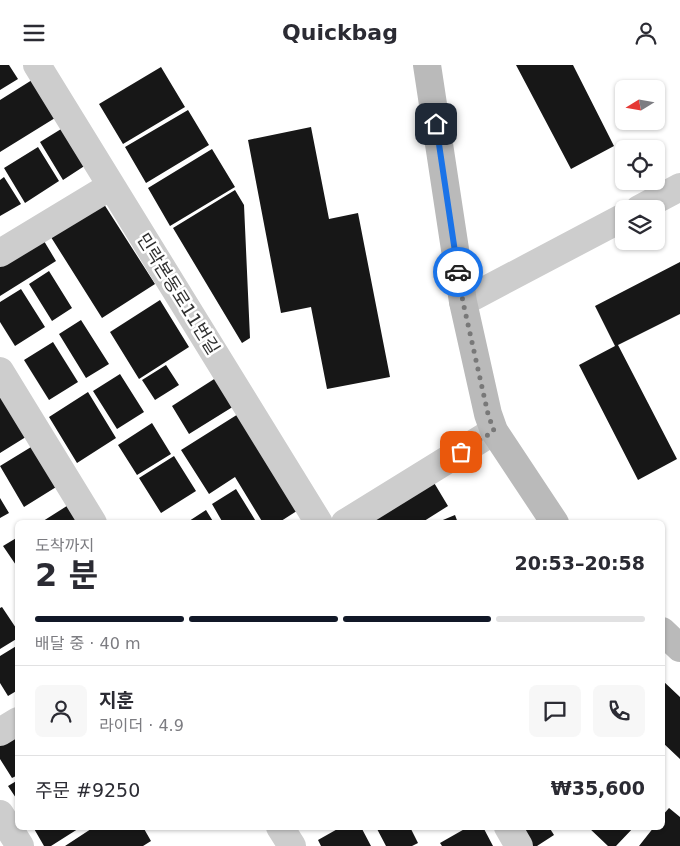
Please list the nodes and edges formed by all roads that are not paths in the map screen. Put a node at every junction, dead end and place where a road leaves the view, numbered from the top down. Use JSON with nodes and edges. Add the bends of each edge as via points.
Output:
{"nodes":[{"id":1,"x":37,"y":65,"type":"edge"},
{"id":2,"x":427,"y":65,"type":"edge"},
{"id":3,"x":111,"y":186,"type":"junction"},
{"id":4,"x":680,"y":187,"type":"edge"},
{"id":5,"x":656,"y":200,"type":"edge"},
{"id":6,"x":615,"y":222,"type":"edge"},
{"id":7,"x":0,"y":253,"type":"edge"},
{"id":8,"x":463,"y":302,"type":"junction"},
{"id":9,"x":0,"y":371,"type":"edge"},
{"id":10,"x":494,"y":431,"type":"junction"},
{"id":11,"x":91,"y":520,"type":"edge"},
{"id":12,"x":317,"y":520,"type":"edge"},
{"id":13,"x":350,"y":520,"type":"edge"},
{"id":14,"x":553,"y":520,"type":"edge"},
{"id":15,"x":665,"y":634,"type":"edge"},
{"id":16,"x":680,"y":648,"type":"edge"},
{"id":17,"x":15,"y":723,"type":"edge"},
{"id":18,"x":0,"y":732,"type":"edge"},
{"id":19,"x":0,"y":814,"type":"edge"},
{"id":20,"x":282,"y":830,"type":"edge"},
{"id":21,"x":510,"y":830,"type":"edge"},
{"id":22,"x":20,"y":846,"type":"edge"},
{"id":23,"x":292,"y":846,"type":"edge"},
{"id":24,"x":520,"y":846,"type":"edge"}],
"edges":[{"from":1,"to":3,"type":"street","name":"민락본동로11번길"},
{"from":2,"to":8,"type":"main road"},
{"from":3,"to":7,"type":"street"},
{"from":3,"to":12,"type":"street","name":"민락본동로11번길"},
{"from":4,"to":5,"type":"street"},
{"from":6,"to":8,"type":"street"},
{"from":8,"to":10,"type":"main road"},
{"from":9,"to":11,"type":"street"},
{"from":10,"to":13,"type":"street"},
{"from":10,"to":14,"type":"main road"},
{"from":15,"to":16,"type":"main road"},
{"from":17,"to":18,"type":"street"},
{"from":19,"to":22,"type":"street"},
{"from":20,"to":23,"type":"street"},
{"from":21,"to":24,"type":"street"}]}
